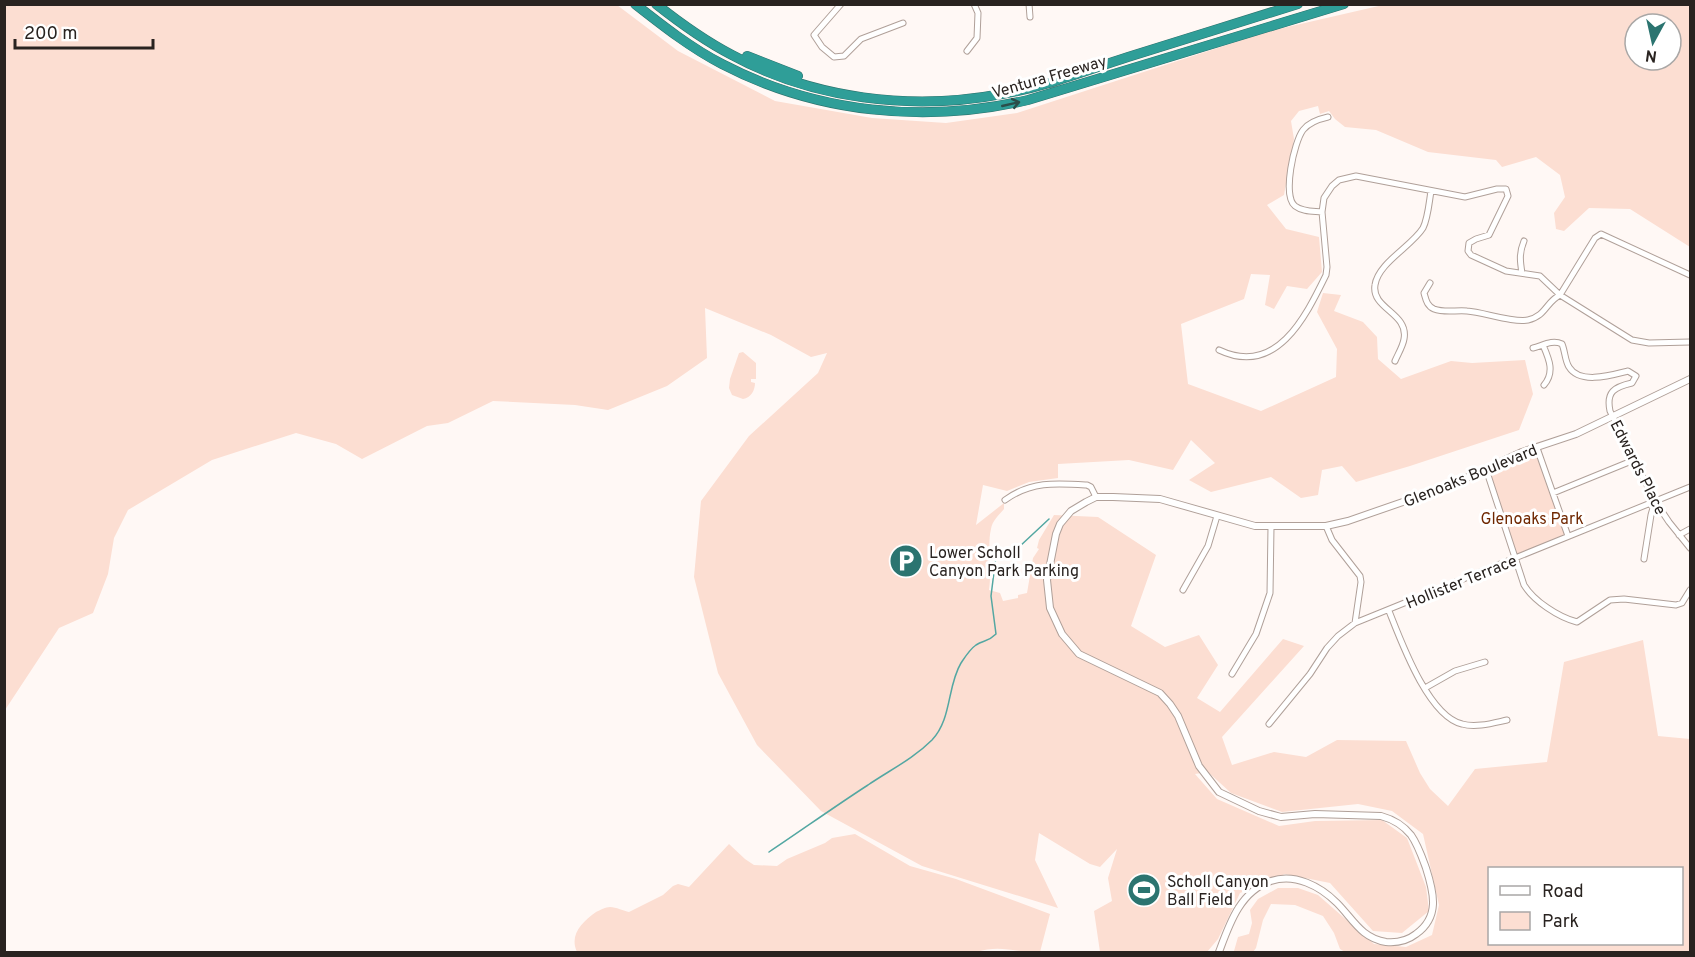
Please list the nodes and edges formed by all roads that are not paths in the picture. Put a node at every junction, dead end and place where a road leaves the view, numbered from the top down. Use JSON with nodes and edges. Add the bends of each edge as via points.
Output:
{"nodes":[{"id":1,"x":635,"y":4,"type":"edge"},
{"id":2,"x":644,"y":4,"type":"edge"},
{"id":3,"x":656,"y":4,"type":"edge"},
{"id":4,"x":666,"y":4,"type":"edge"},
{"id":5,"x":841,"y":4,"type":"edge"},
{"id":6,"x":974,"y":4,"type":"edge"},
{"id":7,"x":1029,"y":4,"type":"edge"},
{"id":8,"x":1283,"y":4,"type":"edge"},
{"id":9,"x":1298,"y":4,"type":"edge"},
{"id":10,"x":1325,"y":4,"type":"edge"},
{"id":11,"x":1344,"y":4,"type":"edge"},
{"id":12,"x":1030,"y":17,"type":"dead end"},
{"id":13,"x":903,"y":23,"type":"dead end"},
{"id":14,"x":967,"y":51,"type":"dead end"},
{"id":15,"x":1164,"y":57,"type":"junction"},
{"id":16,"x":932,"y":112,"type":"junction"},
{"id":17,"x":1328,"y":117,"type":"dead end"},
{"id":18,"x":1431,"y":191,"type":"junction"},
{"id":19,"x":1322,"y":212,"type":"junction"},
{"id":20,"x":1524,"y":241,"type":"dead end"},
{"id":21,"x":1522,"y":273,"type":"junction"},
{"id":22,"x":1690,"y":274,"type":"edge"},
{"id":23,"x":1430,"y":283,"type":"dead end"},
{"id":24,"x":1560,"y":295,"type":"junction"},
{"id":25,"x":1690,"y":342,"type":"edge"},
{"id":26,"x":1543,"y":345,"type":"junction"},
{"id":27,"x":1533,"y":348,"type":"dead end"},
{"id":28,"x":1219,"y":350,"type":"dead end"},
{"id":29,"x":1395,"y":361,"type":"dead end"},
{"id":30,"x":1690,"y":379,"type":"edge"},
{"id":31,"x":1544,"y":385,"type":"dead end"},
{"id":32,"x":1614,"y":416,"type":"junction"},
{"id":33,"x":1537,"y":448,"type":"junction"},
{"id":34,"x":1634,"y":460,"type":"junction"},
{"id":35,"x":1486,"y":469,"type":"junction"},
{"id":36,"x":1690,"y":487,"type":"edge"},
{"id":37,"x":1553,"y":493,"type":"junction"},
{"id":38,"x":1096,"y":497,"type":"junction"},
{"id":39,"x":1005,"y":500,"type":"dead end"},
{"id":40,"x":1655,"y":501,"type":"junction"},
{"id":41,"x":1217,"y":516,"type":"junction"},
{"id":42,"x":1326,"y":526,"type":"junction"},
{"id":43,"x":1270,"y":527,"type":"junction"},
{"id":44,"x":1690,"y":530,"type":"edge"},
{"id":45,"x":1679,"y":535,"type":"junction"},
{"id":46,"x":1568,"y":536,"type":"junction"},
{"id":47,"x":1690,"y":548,"type":"edge"},
{"id":48,"x":1515,"y":559,"type":"junction"},
{"id":49,"x":1644,"y":559,"type":"dead end"},
{"id":50,"x":1183,"y":590,"type":"dead end"},
{"id":51,"x":1690,"y":590,"type":"edge"},
{"id":52,"x":1389,"y":611,"type":"junction"},
{"id":53,"x":1356,"y":623,"type":"junction"},
{"id":54,"x":1485,"y":662,"type":"dead end"},
{"id":55,"x":1232,"y":674,"type":"dead end"},
{"id":56,"x":1425,"y":688,"type":"junction"},
{"id":57,"x":1507,"y":720,"type":"dead end"},
{"id":58,"x":1269,"y":724,"type":"dead end"},
{"id":59,"x":1219,"y":952,"type":"edge"}],
"edges":[{"from":1,"to":16,"type":"highway","name":"Ventura Freeway","via":[[696,49],[768,85],[854,108]]},
{"from":2,"to":16,"type":"highway","via":[[712,52],[782,85],[857,104]]},
{"from":3,"to":9,"type":"highway","via":[[725,51],[779,76],[837,92],[915,102],[970,99],[1020,90]]},
{"from":4,"to":8,"type":"highway","name":"Ventura Freeway","via":[[704,33],[740,53],[808,79],[861,92],[932,97],[1024,84]]},
{"from":5,"to":13,"type":"street","via":[[814,35],[834,57],[844,56],[861,39]]},
{"from":6,"to":14,"type":"street","via":[[978,13],[977,38]]},
{"from":7,"to":12,"type":"street"},
{"from":10,"to":15,"type":"highway","via":[[1178,49]]},
{"from":11,"to":15,"type":"highway","name":"Ventura Freeway"},
{"from":16,"to":15,"type":"highway","name":"Ventura Freeway","one_way":true,"via":[[995,108]]},
{"from":17,"to":19,"type":"street","via":[[1303,129],[1295,148],[1288,188],[1294,205]]},
{"from":18,"to":19,"type":"street","via":[[1356,176],[1332,186],[1324,198]]},
{"from":18,"to":21,"type":"street","via":[[1465,197],[1504,188],[1508,196],[1489,235],[1470,241],[1467,248],[1479,260]]},
{"from":18,"to":29,"type":"street","via":[[1422,228],[1382,270],[1375,284],[1377,298],[1403,326],[1404,339]]},
{"from":19,"to":28,"type":"street","via":[[1326,275],[1290,334],[1272,351],[1257,356],[1241,357]]},
{"from":20,"to":21,"type":"street","via":[[1519,259]]},
{"from":21,"to":24,"type":"street","via":[[1540,276]]},
{"from":22,"to":24,"type":"street","via":[[1599,234]]},
{"from":23,"to":24,"type":"street","via":[[1424,294],[1432,308],[1525,321],[1538,317]]},
{"from":24,"to":25,"type":"street","via":[[1632,340]]},
{"from":26,"to":27,"type":"street"},
{"from":26,"to":31,"type":"street","via":[[1550,364],[1550,376]]},
{"from":26,"to":32,"type":"street","name":"Edwards Place","via":[[1562,344],[1568,366],[1575,374],[1605,376],[1633,372],[1635,380],[1615,389],[1609,397]]},
{"from":30,"to":32,"type":"street","name":"Glenoaks Boulevard"},
{"from":32,"to":33,"type":"street","name":"Glenoaks Boulevard"},
{"from":32,"to":34,"type":"street","name":"Edwards Place"},
{"from":33,"to":35,"type":"street","name":"Glenoaks Boulevard"},
{"from":33,"to":37,"type":"street"},
{"from":34,"to":37,"type":"street"},
{"from":34,"to":40,"type":"street","name":"Edwards Place"},
{"from":35,"to":42,"type":"street","name":"Glenoaks Boulevard","via":[[1425,495]]},
{"from":35,"to":48,"type":"street"},
{"from":36,"to":40,"type":"street","name":"Hollister Terrace"},
{"from":37,"to":46,"type":"street"},
{"from":38,"to":39,"type":"street","via":[[1087,485],[1040,484],[1018,490]]},
{"from":38,"to":41,"type":"street","name":"Glenoaks Boulevard","via":[[1160,499]]},
{"from":38,"to":59,"type":"street","via":[[1071,511],[1060,525],[1050,562],[1050,608],[1070,645],[1079,654],[1160,693],[1178,716],[1199,766],[1219,792],[1259,812],[1281,817],[1355,814],[1389,818],[1412,836],[1432,886],[1434,906],[1424,928],[1395,942],[1364,934],[1337,903],[1311,884],[1291,878],[1269,881],[1239,906]]},
{"from":40,"to":45,"type":"street","name":"Edwards Place"},
{"from":40,"to":46,"type":"street","name":"Hollister Terrace"},
{"from":40,"to":49,"type":"street"},
{"from":41,"to":43,"type":"street","name":"Glenoaks Boulevard"},
{"from":41,"to":50,"type":"street","via":[[1208,546]]},
{"from":42,"to":43,"type":"street","name":"Glenoaks Boulevard"},
{"from":42,"to":53,"type":"street","via":[[1360,576]]},
{"from":43,"to":55,"type":"street","via":[[1270,593],[1256,634]]},
{"from":44,"to":45,"type":"street"},
{"from":45,"to":47,"type":"street","name":"Edwards Place"},
{"from":46,"to":48,"type":"street","name":"Hollister Terrace"},
{"from":48,"to":51,"type":"street","via":[[1529,593],[1576,622],[1611,600],[1676,605],[1682,603]]},
{"from":48,"to":52,"type":"street","name":"Hollister Terrace"},
{"from":52,"to":53,"type":"street","name":"Hollister Terrace"},
{"from":52,"to":56,"type":"street"},
{"from":53,"to":58,"type":"street","name":"Hollister Terrace","via":[[1327,648]]},
{"from":54,"to":56,"type":"street","via":[[1455,671]]},
{"from":56,"to":57,"type":"street","via":[[1445,717],[1459,724]]}]}
